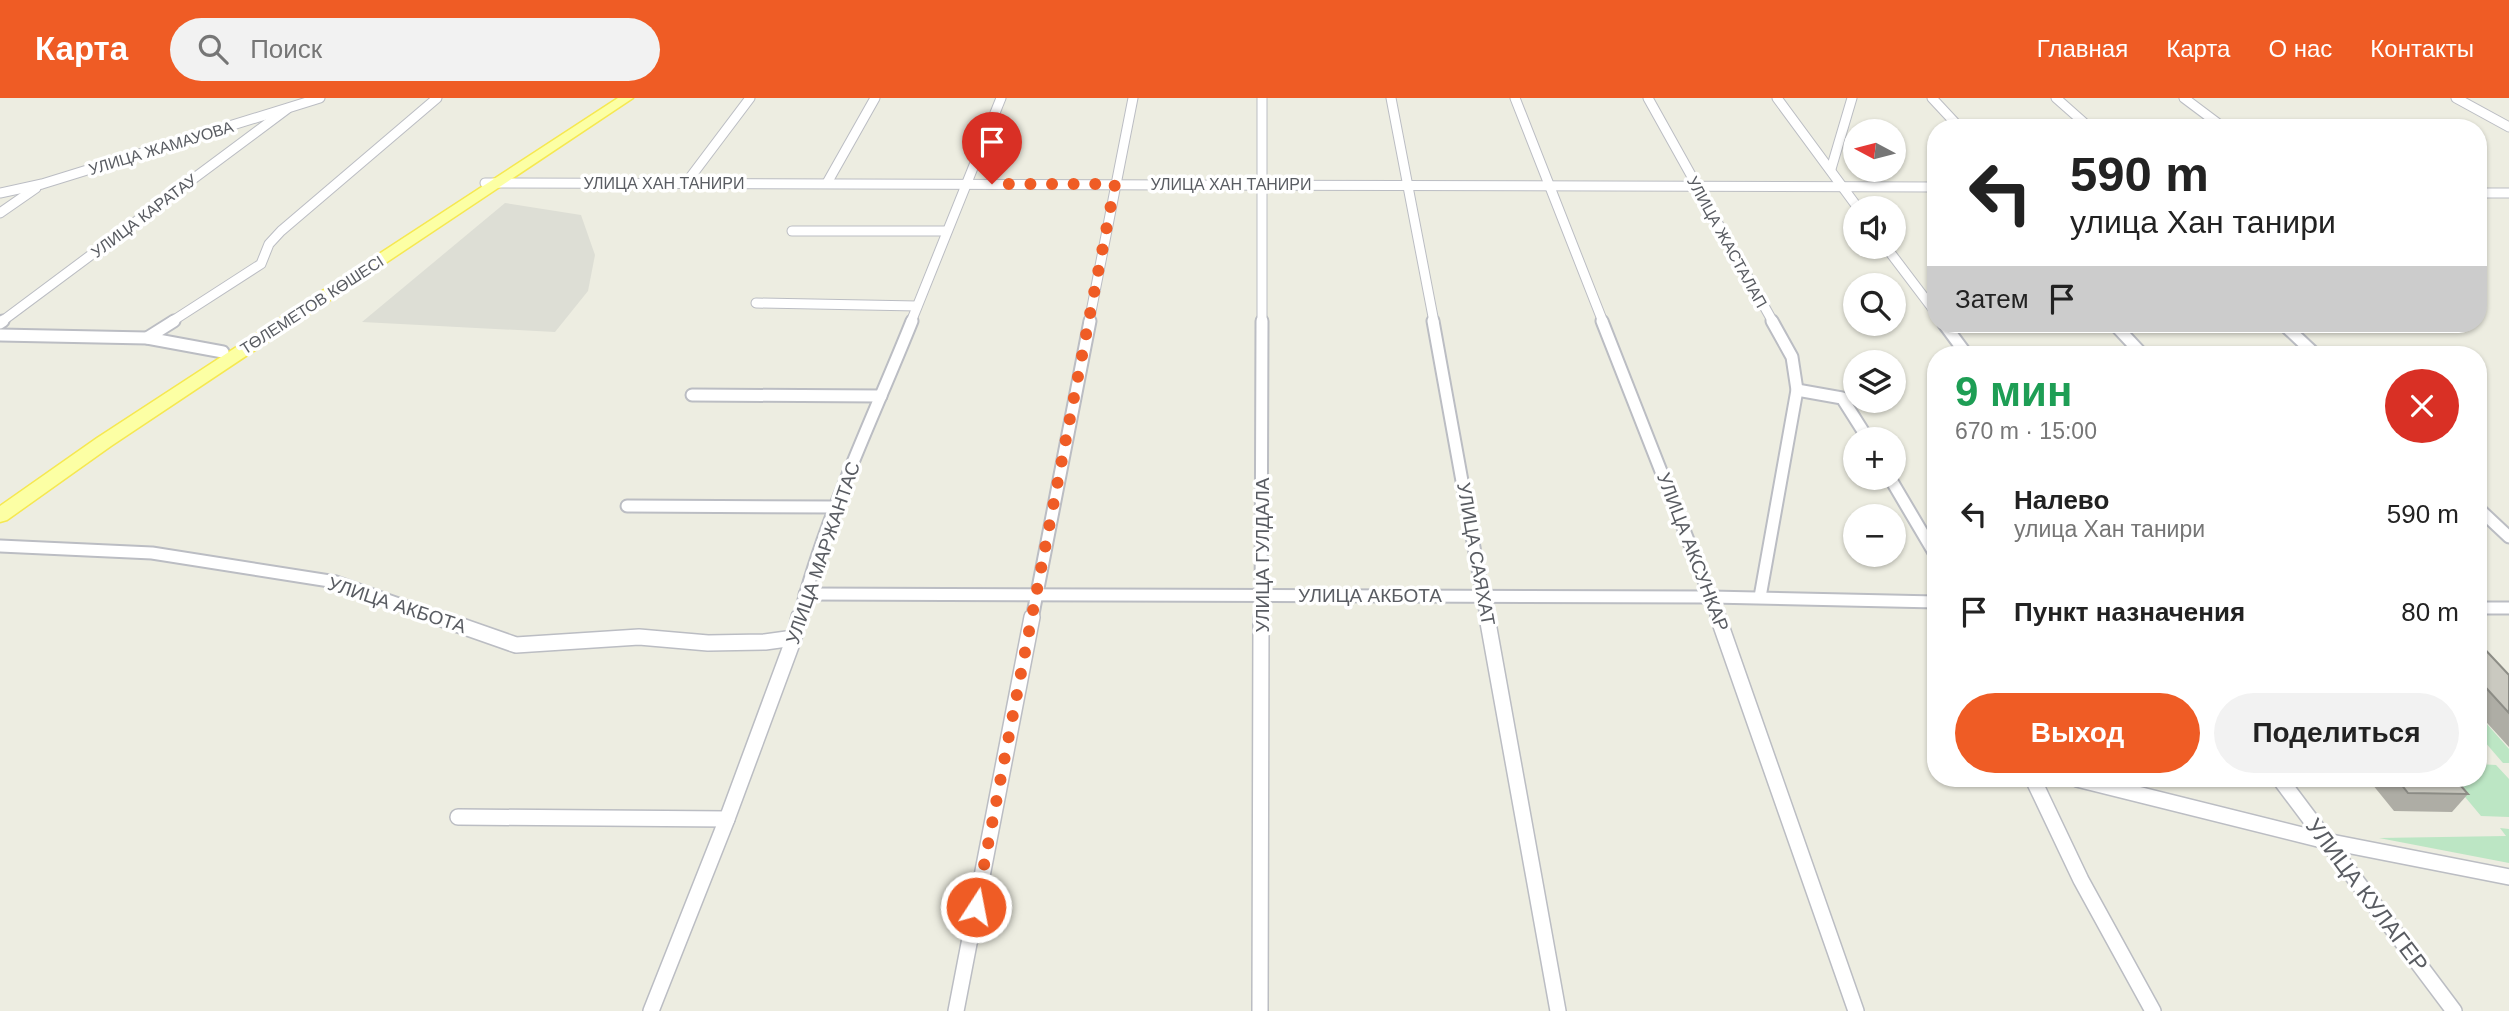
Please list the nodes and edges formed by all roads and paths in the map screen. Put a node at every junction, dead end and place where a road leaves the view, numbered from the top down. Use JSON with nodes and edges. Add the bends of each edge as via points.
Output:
{"nodes":[{"id":1,"x":320,"y":98,"type":"edge"},
{"id":2,"x":437,"y":98,"type":"edge"},
{"id":3,"x":613,"y":98,"type":"edge"},
{"id":4,"x":627,"y":98,"type":"edge"},
{"id":5,"x":750,"y":98,"type":"edge"},
{"id":6,"x":875,"y":98,"type":"edge"},
{"id":7,"x":1001,"y":98,"type":"edge"},
{"id":8,"x":1133,"y":98,"type":"edge"},
{"id":9,"x":1262,"y":98,"type":"edge"},
{"id":10,"x":1391,"y":98,"type":"edge"},
{"id":11,"x":1516,"y":98,"type":"edge"},
{"id":12,"x":1648,"y":98,"type":"edge"},
{"id":13,"x":1777,"y":98,"type":"edge"},
{"id":14,"x":1852,"y":98,"type":"edge"},
{"id":15,"x":1933,"y":98,"type":"edge"},
{"id":16,"x":2056,"y":98,"type":"edge"},
{"id":17,"x":2184,"y":98,"type":"edge"},
{"id":18,"x":2456,"y":98,"type":"edge"},
{"id":19,"x":287,"y":109,"type":"junction"},
{"id":20,"x":1952,"y":119,"type":"edge"},
{"id":21,"x":2080,"y":119,"type":"edge"},
{"id":22,"x":2212,"y":119,"type":"edge"},
{"id":23,"x":2509,"y":127,"type":"edge"},
{"id":24,"x":1831,"y":169,"type":"junction"},
{"id":25,"x":492,"y":183,"type":"junction"},
{"id":26,"x":686,"y":183,"type":"junction"},
{"id":27,"x":827,"y":183,"type":"junction"},
{"id":28,"x":42,"y":184,"type":"junction"},
{"id":29,"x":967,"y":184,"type":"junction"},
{"id":30,"x":1115,"y":184,"type":"junction"},
{"id":31,"x":1262,"y":184,"type":"junction"},
{"id":32,"x":1409,"y":185,"type":"junction"},
{"id":33,"x":1552,"y":186,"type":"junction"},
{"id":34,"x":1695,"y":186,"type":"junction"},
{"id":35,"x":1841,"y":186,"type":"junction"},
{"id":36,"x":1927,"y":187,"type":"edge"},
{"id":37,"x":0,"y":193,"type":"edge"},
{"id":38,"x":2487,"y":193,"type":"edge"},
{"id":39,"x":2509,"y":193,"type":"edge"},
{"id":40,"x":1849,"y":196,"type":"edge"},
{"id":41,"x":0,"y":213,"type":"edge"},
{"id":42,"x":792,"y":231,"type":"dead end"},
{"id":43,"x":946,"y":231,"type":"junction"},
{"id":44,"x":1895,"y":259,"type":"edge"},
{"id":45,"x":1927,"y":301,"type":"edge"},
{"id":46,"x":756,"y":303,"type":"dead end"},
{"id":47,"x":917,"y":306,"type":"junction"},
{"id":48,"x":0,"y":323,"type":"edge"},
{"id":49,"x":2122,"y":333,"type":"edge"},
{"id":50,"x":2293,"y":333,"type":"edge"},
{"id":51,"x":0,"y":335,"type":"edge"},
{"id":52,"x":147,"y":338,"type":"junction"},
{"id":53,"x":2134,"y":346,"type":"edge"},
{"id":54,"x":2306,"y":346,"type":"edge"},
{"id":55,"x":223,"y":352,"type":"junction"},
{"id":56,"x":1797,"y":390,"type":"junction"},
{"id":57,"x":692,"y":395,"type":"dead end"},
{"id":58,"x":880,"y":396,"type":"junction"},
{"id":59,"x":1860,"y":427,"type":"edge"},
{"id":60,"x":1897,"y":490,"type":"edge"},
{"id":61,"x":0,"y":502,"type":"edge"},
{"id":62,"x":627,"y":506,"type":"dead end"},
{"id":63,"x":837,"y":507,"type":"junction"},
{"id":64,"x":0,"y":516,"type":"edge"},
{"id":65,"x":2487,"y":516,"type":"edge"},
{"id":66,"x":2509,"y":537,"type":"edge"},
{"id":67,"x":1927,"y":541,"type":"edge"},
{"id":68,"x":0,"y":546,"type":"edge"},
{"id":69,"x":805,"y":594,"type":"junction"},
{"id":70,"x":1038,"y":594,"type":"junction"},
{"id":71,"x":1262,"y":595,"type":"junction"},
{"id":72,"x":1484,"y":596,"type":"junction"},
{"id":73,"x":1711,"y":597,"type":"junction"},
{"id":74,"x":1760,"y":597,"type":"junction"},
{"id":75,"x":1927,"y":602,"type":"edge"},
{"id":76,"x":2487,"y":608,"type":"edge"},
{"id":77,"x":2509,"y":608,"type":"edge"},
{"id":78,"x":794,"y":638,"type":"junction"},
{"id":79,"x":2037,"y":787,"type":"edge"},
{"id":80,"x":2109,"y":787,"type":"edge"},
{"id":81,"x":2286,"y":787,"type":"edge"},
{"id":82,"x":458,"y":817,"type":"dead end"},
{"id":83,"x":727,"y":819,"type":"junction"},
{"id":84,"x":2326,"y":841,"type":"junction"},
{"id":85,"x":2509,"y":877,"type":"edge"},
{"id":86,"x":651,"y":1011,"type":"edge"},
{"id":87,"x":956,"y":1011,"type":"edge"},
{"id":88,"x":1260,"y":1011,"type":"edge"},
{"id":89,"x":1558,"y":1011,"type":"edge"},
{"id":90,"x":1856,"y":1011,"type":"edge"},
{"id":91,"x":2153,"y":1011,"type":"edge"},
{"id":92,"x":2454,"y":1011,"type":"edge"}],
"edges":[{"from":1,"to":19,"type":"street","name":"УЛИЦА ЖАМАУОВА"},
{"from":2,"to":52,"type":"street","via":[[281,231],[269,244],[261,264]]},
{"from":3,"to":25,"type":"main road","name":"ТӨЛЕМЕТОВ КӨШЕСІ"},
{"from":4,"to":25,"type":"main road","name":"ТӨЛЕМЕТОВ КӨШЕСІ"},
{"from":5,"to":26,"type":"street"},
{"from":6,"to":27,"type":"street"},
{"from":7,"to":29,"type":"street","name":"УЛИЦА МАРЖАНТАС"},
{"from":8,"to":30,"type":"street"},
{"from":9,"to":31,"type":"street","name":"УЛИЦА ГУЛДАЛА"},
{"from":10,"to":32,"type":"street","name":"УЛИЦА САЯХАТ"},
{"from":11,"to":33,"type":"street","name":"УЛИЦА АКСУНКАР"},
{"from":12,"to":34,"type":"street","name":"УЛИЦА ЖАСТАЛАП"},
{"from":13,"to":24,"type":"street"},
{"from":14,"to":24,"type":"street"},
{"from":15,"to":20,"type":"street"},
{"from":16,"to":21,"type":"street"},
{"from":17,"to":22,"type":"street"},
{"from":18,"to":23,"type":"street"},
{"from":19,"to":28,"type":"street","name":"УЛИЦА ЖАМАУОВА"},
{"from":19,"to":48,"type":"street","name":"УЛИЦА КАРАТАУ"},
{"from":24,"to":35,"type":"street"},
{"from":25,"to":26,"type":"street","name":"УЛИЦА ХАН ТАНИРИ"},
{"from":25,"to":55,"type":"main road","name":"ТӨЛЕМЕТОВ КӨШЕСІ"},
{"from":25,"to":64,"type":"main road","name":"ТӨЛЕМЕТОВ КӨШЕСІ"},
{"from":26,"to":27,"type":"street","name":"УЛИЦА ХАН ТАНИРИ"},
{"from":27,"to":29,"type":"street","name":"УЛИЦА ХАН ТАНИРИ"},
{"from":28,"to":37,"type":"street","name":"УЛИЦА ЖАМАУОВА"},
{"from":28,"to":41,"type":"street"},
{"from":29,"to":30,"type":"street","name":"УЛИЦА ХАН ТАНИРИ"},
{"from":29,"to":43,"type":"street","name":"УЛИЦА МАРЖАНТАС"},
{"from":30,"to":31,"type":"street","name":"УЛИЦА ХАН ТАНИРИ"},
{"from":30,"to":70,"type":"street"},
{"from":31,"to":32,"type":"street","name":"УЛИЦА ХАН ТАНИРИ"},
{"from":31,"to":71,"type":"street","name":"УЛИЦА ГУЛДАЛА"},
{"from":32,"to":33,"type":"street","name":"УЛИЦА ХАН ТАНИРИ"},
{"from":32,"to":72,"type":"street","name":"УЛИЦА САЯХАТ"},
{"from":33,"to":34,"type":"street","name":"УЛИЦА ХАН ТАНИРИ"},
{"from":33,"to":73,"type":"street","name":"УЛИЦА АКСУНКАР"},
{"from":34,"to":35,"type":"street","name":"УЛИЦА ХАН ТАНИРИ"},
{"from":34,"to":56,"type":"street","name":"УЛИЦА ЖАСТАЛАП","via":[[1792,358]]},
{"from":35,"to":36,"type":"street","name":"УЛИЦА ХАН ТАНИРИ"},
{"from":35,"to":40,"type":"street"},
{"from":38,"to":39,"type":"street"},
{"from":42,"to":43,"type":"street"},
{"from":43,"to":47,"type":"street","name":"УЛИЦА МАРЖАНТАС"},
{"from":44,"to":45,"type":"street"},
{"from":46,"to":47,"type":"street"},
{"from":47,"to":58,"type":"street","name":"УЛИЦА МАРЖАНТАС"},
{"from":49,"to":53,"type":"street"},
{"from":50,"to":54,"type":"street"},
{"from":51,"to":52,"type":"street"},
{"from":52,"to":55,"type":"street"},
{"from":55,"to":61,"type":"main road","name":"ТӨЛЕМЕТОВ КӨШЕСІ"},
{"from":56,"to":59,"type":"street","via":[[1842,398]]},
{"from":56,"to":74,"type":"street","name":"УЛИЦА ЖАСТАЛАП"},
{"from":57,"to":58,"type":"street"},
{"from":58,"to":63,"type":"street","name":"УЛИЦА МАРЖАНТАС"},
{"from":60,"to":67,"type":"street"},
{"from":62,"to":63,"type":"street"},
{"from":63,"to":69,"type":"street","name":"УЛИЦА МАРЖАНТАС"},
{"from":65,"to":66,"type":"street"},
{"from":68,"to":78,"type":"street","name":"УЛИЦА АКБОТА","via":[[152,553],[336,582],[516,645],[639,637],[708,643]]},
{"from":69,"to":70,"type":"street","name":"УЛИЦА АКБОТА"},
{"from":69,"to":78,"type":"street","name":"УЛИЦА МАРЖАНТАС"},
{"from":70,"to":71,"type":"street","name":"УЛИЦА АКБОТА"},
{"from":70,"to":87,"type":"street"},
{"from":71,"to":72,"type":"street","name":"УЛИЦА АКБОТА"},
{"from":71,"to":88,"type":"street","name":"УЛИЦА ГУЛДАЛА"},
{"from":72,"to":73,"type":"street","name":"УЛИЦА АКБОТА"},
{"from":72,"to":89,"type":"street","name":"УЛИЦА САЯХАТ"},
{"from":73,"to":74,"type":"street","name":"УЛИЦА АКБОТА"},
{"from":73,"to":90,"type":"street","name":"УЛИЦА АКСУНКАР"},
{"from":74,"to":75,"type":"street","name":"УЛИЦА АКБОТА"},
{"from":76,"to":77,"type":"street"},
{"from":78,"to":83,"type":"street","name":"УЛИЦА МАРЖАНТАС"},
{"from":79,"to":91,"type":"street","via":[[2081,880]]},
{"from":80,"to":84,"type":"street"},
{"from":81,"to":84,"type":"street","name":"УЛИЦА КУЛАГЕР"},
{"from":82,"to":83,"type":"street"},
{"from":83,"to":86,"type":"street","name":"УЛИЦА МАРЖАНТАС"},
{"from":84,"to":85,"type":"street"},
{"from":84,"to":92,"type":"street","name":"УЛИЦА КУЛАГЕР"}]}
